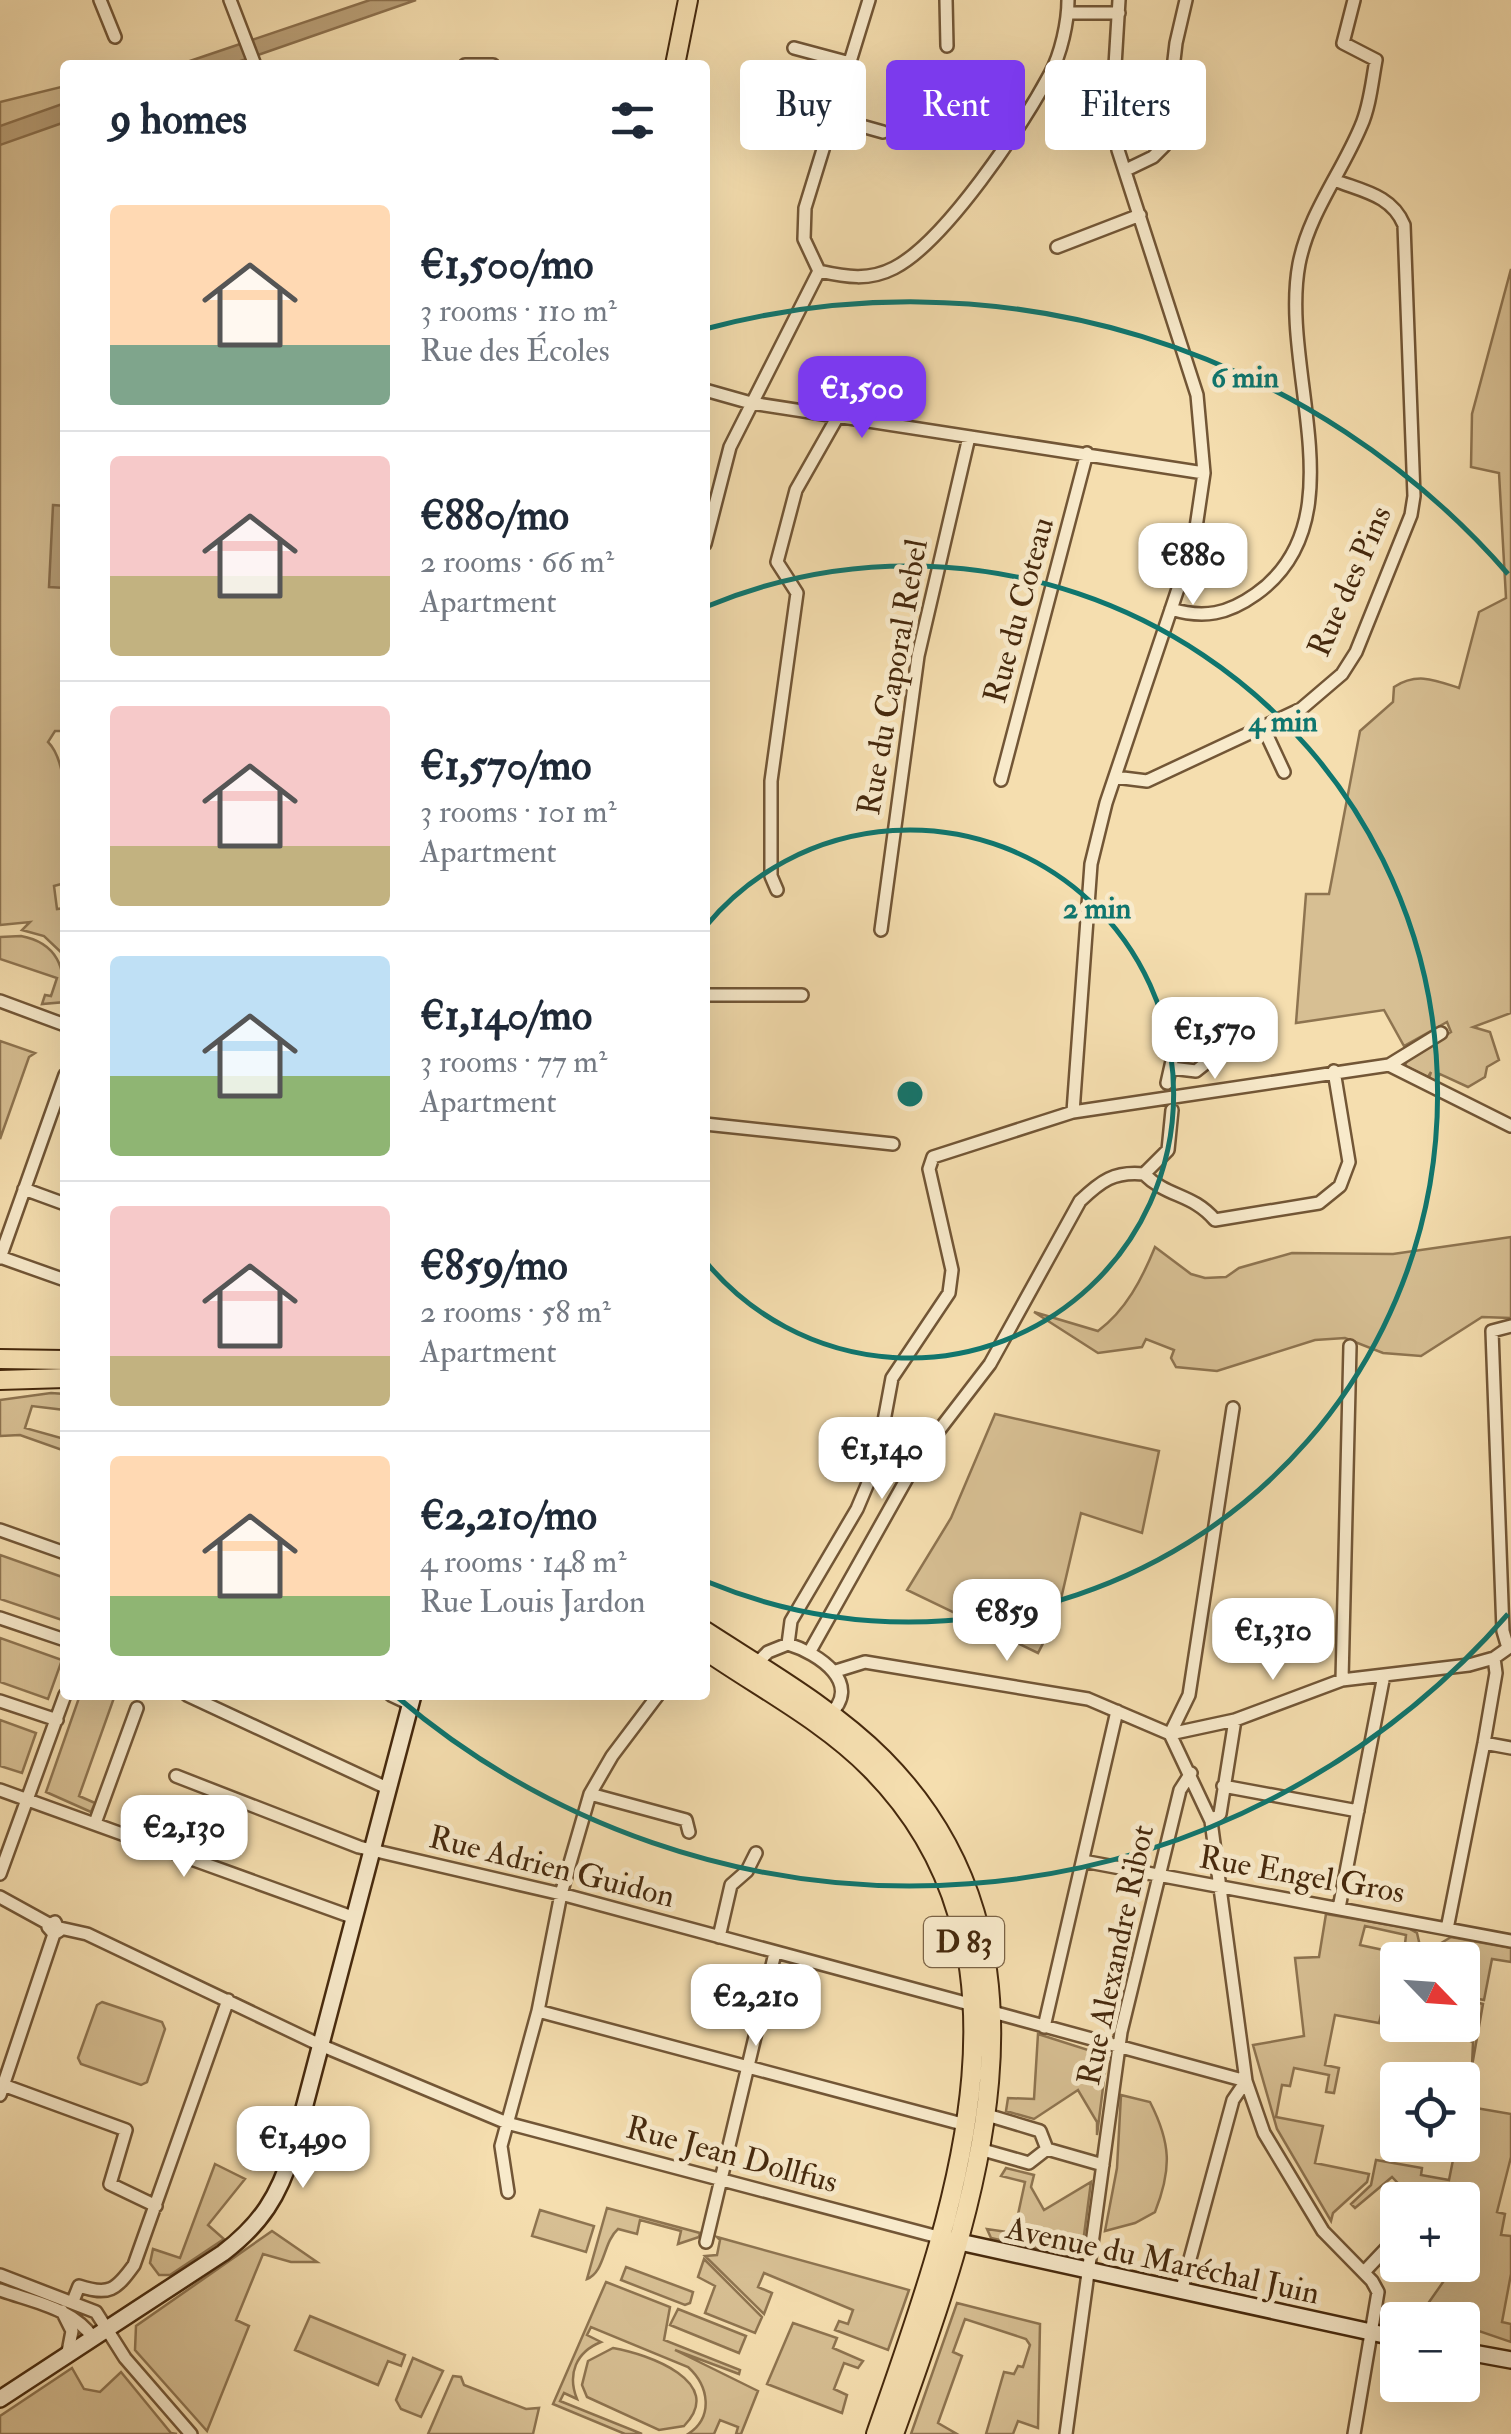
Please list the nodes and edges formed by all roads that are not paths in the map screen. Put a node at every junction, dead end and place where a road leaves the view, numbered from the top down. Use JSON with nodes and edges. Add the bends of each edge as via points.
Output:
{"nodes":[{"id":1,"x":100,"y":0,"type":"edge"},
{"id":2,"x":230,"y":0,"type":"edge"},
{"id":3,"x":688,"y":0,"type":"edge"},
{"id":4,"x":869,"y":0,"type":"edge"},
{"id":5,"x":946,"y":0,"type":"edge"},
{"id":6,"x":1186,"y":0,"type":"edge"},
{"id":7,"x":1354,"y":0,"type":"edge"},
{"id":8,"x":1068,"y":6,"type":"edge"},
{"id":9,"x":1119,"y":7,"type":"edge"},
{"id":10,"x":114,"y":37,"type":"dead end"},
{"id":11,"x":947,"y":46,"type":"dead end"},
{"id":12,"x":794,"y":48,"type":"dead end"},
{"id":13,"x":253,"y":60,"type":"edge"},
{"id":14,"x":676,"y":60,"type":"edge"},
{"id":15,"x":839,"y":60,"type":"edge"},
{"id":16,"x":851,"y":60,"type":"edge"},
{"id":17,"x":866,"y":127,"type":"edge"},
{"id":18,"x":883,"y":132,"type":"dead end"},
{"id":19,"x":822,"y":150,"type":"edge"},
{"id":20,"x":1126,"y":170,"type":"junction"},
{"id":21,"x":1334,"y":180,"type":"junction"},
{"id":22,"x":1140,"y":216,"type":"junction"},
{"id":23,"x":1056,"y":247,"type":"dead end"},
{"id":24,"x":820,"y":271,"type":"junction"},
{"id":25,"x":710,"y":391,"type":"edge"},
{"id":26,"x":751,"y":403,"type":"junction"},
{"id":27,"x":838,"y":416,"type":"junction"},
{"id":28,"x":968,"y":437,"type":"junction"},
{"id":29,"x":1087,"y":454,"type":"junction"},
{"id":30,"x":1204,"y":474,"type":"junction"},
{"id":31,"x":710,"y":518,"type":"edge"},
{"id":32,"x":1171,"y":609,"type":"junction"},
{"id":33,"x":1263,"y":727,"type":"junction"},
{"id":34,"x":1284,"y":772,"type":"dead end"},
{"id":35,"x":1115,"y":777,"type":"junction"},
{"id":36,"x":1001,"y":780,"type":"dead end"},
{"id":37,"x":777,"y":890,"type":"dead end"},
{"id":38,"x":881,"y":930,"type":"dead end"},
{"id":39,"x":710,"y":995,"type":"edge"},
{"id":40,"x":802,"y":995,"type":"dead end"},
{"id":41,"x":0,"y":1002,"type":"edge"},
{"id":42,"x":60,"y":1023,"type":"edge"},
{"id":43,"x":1441,"y":1034,"type":"dead end"},
{"id":44,"x":1255,"y":1044,"type":"dead end"},
{"id":45,"x":1174,"y":1052,"type":"dead end"},
{"id":46,"x":1388,"y":1065,"type":"junction"},
{"id":47,"x":1171,"y":1068,"type":"junction"},
{"id":48,"x":1334,"y":1071,"type":"junction"},
{"id":49,"x":1167,"y":1083,"type":"dead end"},
{"id":50,"x":60,"y":1088,"type":"edge"},
{"id":51,"x":1172,"y":1110,"type":"dead end"},
{"id":52,"x":1073,"y":1112,"type":"junction"},
{"id":53,"x":710,"y":1125,"type":"edge"},
{"id":54,"x":1511,"y":1126,"type":"edge"},
{"id":55,"x":893,"y":1144,"type":"dead end"},
{"id":56,"x":1144,"y":1174,"type":"junction"},
{"id":57,"x":24,"y":1189,"type":"junction"},
{"id":58,"x":60,"y":1202,"type":"edge"},
{"id":59,"x":0,"y":1257,"type":"edge"},
{"id":60,"x":60,"y":1278,"type":"edge"},
{"id":61,"x":1511,"y":1326,"type":"edge"},
{"id":62,"x":1350,"y":1346,"type":"dead end"},
{"id":63,"x":0,"y":1359,"type":"edge"},
{"id":64,"x":60,"y":1360,"type":"edge"},
{"id":65,"x":60,"y":1378,"type":"edge"},
{"id":66,"x":0,"y":1380,"type":"edge"},
{"id":67,"x":1233,"y":1408,"type":"dead end"},
{"id":68,"x":0,"y":1530,"type":"edge"},
{"id":69,"x":60,"y":1551,"type":"edge"},
{"id":70,"x":0,"y":1618,"type":"edge"},
{"id":71,"x":710,"y":1635,"type":"edge"},
{"id":72,"x":60,"y":1638,"type":"edge"},
{"id":73,"x":788,"y":1644,"type":"junction"},
{"id":74,"x":1510,"y":1647,"type":"edge"},
{"id":75,"x":810,"y":1651,"type":"junction"},
{"id":76,"x":710,"y":1652,"type":"edge"},
{"id":77,"x":1494,"y":1658,"type":"junction"},
{"id":78,"x":751,"y":1671,"type":"junction"},
{"id":79,"x":836,"y":1671,"type":"junction"},
{"id":80,"x":1384,"y":1675,"type":"junction"},
{"id":81,"x":1342,"y":1680,"type":"junction"},
{"id":82,"x":63,"y":1700,"type":"edge"},
{"id":83,"x":198,"y":1700,"type":"edge"},
{"id":84,"x":412,"y":1700,"type":"edge"},
{"id":85,"x":654,"y":1700,"type":"edge"},
{"id":86,"x":0,"y":1701,"type":"edge"},
{"id":87,"x":137,"y":1708,"type":"dead end"},
{"id":88,"x":790,"y":1708,"type":"junction"},
{"id":89,"x":1117,"y":1711,"type":"junction"},
{"id":90,"x":829,"y":1715,"type":"junction"},
{"id":91,"x":56,"y":1720,"type":"junction"},
{"id":92,"x":1234,"y":1720,"type":"junction"},
{"id":93,"x":1170,"y":1734,"type":"junction"},
{"id":94,"x":1484,"y":1743,"type":"junction"},
{"id":95,"x":1511,"y":1748,"type":"edge"},
{"id":96,"x":1191,"y":1772,"type":"junction"},
{"id":97,"x":176,"y":1776,"type":"dead end"},
{"id":98,"x":1223,"y":1786,"type":"junction"},
{"id":99,"x":388,"y":1788,"type":"junction"},
{"id":100,"x":0,"y":1790,"type":"edge"},
{"id":101,"x":590,"y":1794,"type":"junction"},
{"id":102,"x":29,"y":1798,"type":"junction"},
{"id":103,"x":1358,"y":1811,"type":"junction"},
{"id":104,"x":1211,"y":1821,"type":"junction"},
{"id":105,"x":96,"y":1823,"type":"junction"},
{"id":106,"x":689,"y":1832,"type":"dead end"},
{"id":107,"x":371,"y":1849,"type":"junction"},
{"id":108,"x":756,"y":1853,"type":"dead end"},
{"id":109,"x":1083,"y":1861,"type":"junction"},
{"id":110,"x":0,"y":1874,"type":"edge"},
{"id":111,"x":1160,"y":1876,"type":"junction"},
{"id":112,"x":1219,"y":1887,"type":"junction"},
{"id":113,"x":561,"y":1894,"type":"junction"},
{"id":114,"x":0,"y":1897,"type":"edge"},
{"id":115,"x":1339,"y":1908,"type":"junction"},
{"id":116,"x":352,"y":1918,"type":"junction"},
{"id":117,"x":54,"y":1928,"type":"junction"},
{"id":118,"x":1447,"y":1929,"type":"junction"},
{"id":119,"x":720,"y":1938,"type":"junction"},
{"id":120,"x":1511,"y":1940,"type":"edge"},
{"id":121,"x":775,"y":1953,"type":"junction"},
{"id":122,"x":228,"y":2000,"type":"junction"},
{"id":123,"x":981,"y":2008,"type":"junction"},
{"id":124,"x":538,"y":2011,"type":"junction"},
{"id":125,"x":1044,"y":2028,"type":"junction"},
{"id":126,"x":318,"y":2044,"type":"junction"},
{"id":127,"x":1118,"y":2047,"type":"junction"},
{"id":128,"x":748,"y":2068,"type":"junction"},
{"id":129,"x":1246,"y":2081,"type":"junction"},
{"id":130,"x":2,"y":2090,"type":"edge"},
{"id":131,"x":987,"y":2115,"type":"junction"},
{"id":132,"x":507,"y":2123,"type":"junction"},
{"id":133,"x":966,"y":2125,"type":"junction"},
{"id":134,"x":1046,"y":2149,"type":"junction"},
{"id":135,"x":983,"y":2150,"type":"junction"},
{"id":136,"x":1104,"y":2165,"type":"junction"},
{"id":137,"x":722,"y":2180,"type":"junction"},
{"id":138,"x":508,"y":2192,"type":"dead end"},
{"id":139,"x":156,"y":2206,"type":"junction"},
{"id":140,"x":942,"y":2238,"type":"junction"},
{"id":141,"x":706,"y":2242,"type":"dead end"},
{"id":142,"x":961,"y":2243,"type":"junction"},
{"id":143,"x":1380,"y":2255,"type":"edge"},
{"id":144,"x":1364,"y":2272,"type":"junction"},
{"id":145,"x":1090,"y":2273,"type":"junction"},
{"id":146,"x":0,"y":2275,"type":"edge"},
{"id":147,"x":0,"y":2290,"type":"edge"},
{"id":148,"x":1181,"y":2292,"type":"junction"},
{"id":149,"x":73,"y":2301,"type":"junction"},
{"id":150,"x":62,"y":2311,"type":"junction"},
{"id":151,"x":1373,"y":2333,"type":"junction"},
{"id":152,"x":1380,"y":2334,"type":"edge"},
{"id":153,"x":100,"y":2335,"type":"junction"},
{"id":154,"x":1480,"y":2354,"type":"edge"},
{"id":155,"x":66,"y":2357,"type":"junction"},
{"id":156,"x":1511,"y":2360,"type":"edge"},
{"id":157,"x":0,"y":2399,"type":"edge"},
{"id":158,"x":191,"y":2434,"type":"edge"},
{"id":159,"x":876,"y":2434,"type":"edge"},
{"id":160,"x":894,"y":2434,"type":"edge"},
{"id":161,"x":1066,"y":2434,"type":"edge"},
{"id":162,"x":1354,"y":2434,"type":"edge"}],
"edges":[{"from":1,"to":10,"type":"street"},
{"from":2,"to":13,"type":"street"},
{"from":3,"to":14,"type":"main road"},
{"from":4,"to":16,"type":"street"},
{"from":5,"to":11,"type":"street"},
{"from":6,"to":20,"type":"street","via":[[1164,146]]},
{"from":7,"to":21,"type":"street","via":[[1343,42],[1376,60],[1363,122]]},
{"from":8,"to":9,"type":"street"},
{"from":8,"to":24,"type":"street","via":[[1052,71],[950,224],[874,276]]},
{"from":9,"to":20,"type":"street","via":[[1112,115]]},
{"from":12,"to":15,"type":"street"},
{"from":17,"to":18,"type":"street"},
{"from":19,"to":24,"type":"street","via":[[805,208],[804,239]]},
{"from":20,"to":22,"type":"street"},
{"from":21,"to":32,"type":"street","via":[[1305,235],[1295,300],[1312,480],[1302,540],[1270,584],[1241,605],[1206,617]]},
{"from":21,"to":33,"type":"street","name":"Rue des Pins","via":[[1384,198],[1404,225],[1414,496],[1342,674],[1311,703]]},
{"from":22,"to":23,"type":"street"},
{"from":22,"to":30,"type":"street","via":[[1197,395]]},
{"from":24,"to":26,"type":"street"},
{"from":25,"to":26,"type":"street"},
{"from":26,"to":27,"type":"street"},
{"from":26,"to":31,"type":"street","via":[[730,447]]},
{"from":27,"to":28,"type":"street"},
{"from":27,"to":37,"type":"street","via":[[796,490],[777,562],[798,594],[772,781]]},
{"from":28,"to":29,"type":"street"},
{"from":28,"to":38,"type":"street","name":"Rue du Caporal Rebel","via":[[918,656]]},
{"from":29,"to":30,"type":"street"},
{"from":29,"to":36,"type":"street","name":"Rue du Coteau"},
{"from":30,"to":32,"type":"street","via":[[1194,540]]},
{"from":32,"to":35,"type":"street"},
{"from":33,"to":34,"type":"street"},
{"from":33,"to":35,"type":"street","name":"Rue des Pins","via":[[1147,781]]},
{"from":35,"to":52,"type":"street","via":[[1091,864]]},
{"from":39,"to":40,"type":"street"},
{"from":41,"to":42,"type":"street"},
{"from":43,"to":46,"type":"street"},
{"from":44,"to":47,"type":"street","via":[[1216,1055],[1196,1071]]},
{"from":45,"to":47,"type":"street"},
{"from":46,"to":48,"type":"street"},
{"from":46,"to":54,"type":"street"},
{"from":47,"to":49,"type":"street"},
{"from":48,"to":52,"type":"street"},
{"from":48,"to":56,"type":"street","via":[[1349,1162],[1326,1200],[1215,1220],[1192,1197],[1158,1188]]},
{"from":50,"to":57,"type":"street"},
{"from":51,"to":56,"type":"street","via":[[1168,1150]]},
{"from":52,"to":73,"type":"street","via":[[932,1157],[929,1169],[952,1270],[949,1294],[892,1378],[876,1464],[791,1621]]},
{"from":53,"to":55,"type":"street"},
{"from":56,"to":75,"type":"street","via":[[1118,1173],[1080,1201],[990,1364],[920,1455]]},
{"from":57,"to":58,"type":"street"},
{"from":57,"to":59,"type":"street"},
{"from":59,"to":60,"type":"street"},
{"from":61,"to":74,"type":"street","via":[[1492,1331],[1503,1631]]},
{"from":62,"to":81,"type":"street"},
{"from":63,"to":64,"type":"main road"},
{"from":65,"to":66,"type":"main road"},
{"from":67,"to":93,"type":"street","via":[[1189,1695]]},
{"from":68,"to":69,"type":"street"},
{"from":70,"to":72,"type":"street"},
{"from":71,"to":78,"type":"main road","number":"D 83"},
{"from":73,"to":75,"type":"street"},
{"from":73,"to":78,"type":"street"},
{"from":74,"to":77,"type":"street"},
{"from":75,"to":79,"type":"street"},
{"from":76,"to":78,"type":"main road","number":"D 83"},
{"from":77,"to":80,"type":"street"},
{"from":77,"to":94,"type":"street"},
{"from":78,"to":88,"type":"main road","number":"D 83"},
{"from":78,"to":90,"type":"main road","number":"D 83"},
{"from":79,"to":89,"type":"street","via":[[865,1662],[1088,1699]]},
{"from":79,"to":90,"type":"street","via":[[841,1689]]},
{"from":80,"to":81,"type":"street"},
{"from":80,"to":103,"type":"street"},
{"from":81,"to":92,"type":"street"},
{"from":82,"to":91,"type":"street"},
{"from":83,"to":99,"type":"street"},
{"from":84,"to":99,"type":"street"},
{"from":85,"to":101,"type":"street"},
{"from":86,"to":91,"type":"street"},
{"from":87,"to":105,"type":"street"},
{"from":88,"to":90,"type":"street"},
{"from":88,"to":123,"type":"main road","number":"D 83","via":[[870,1768],[920,1831],[959,1919]]},
{"from":89,"to":93,"type":"street"},
{"from":89,"to":109,"type":"street"},
{"from":90,"to":123,"type":"main road","number":"D 83","via":[[881,1757],[949,1848],[980,1928]]},
{"from":91,"to":102,"type":"street"},
{"from":92,"to":93,"type":"street"},
{"from":92,"to":98,"type":"street"},
{"from":93,"to":96,"type":"street"},
{"from":94,"to":95,"type":"street"},
{"from":94,"to":118,"type":"street"},
{"from":96,"to":104,"type":"street"},
{"from":96,"to":111,"type":"street","name":"Rue Alexandre Ribot","via":[[1180,1790]]},
{"from":97,"to":107,"type":"street","name":"Rue Adrien Guidon"},
{"from":98,"to":103,"type":"street"},
{"from":98,"to":104,"type":"street","via":[[1220,1814]]},
{"from":99,"to":107,"type":"street"},
{"from":100,"to":102,"type":"street"},
{"from":101,"to":106,"type":"street","via":[[686,1820]]},
{"from":101,"to":113,"type":"street"},
{"from":102,"to":105,"type":"street"},
{"from":102,"to":110,"type":"street"},
{"from":103,"to":115,"type":"street"},
{"from":104,"to":112,"type":"street"},
{"from":105,"to":116,"type":"street"},
{"from":107,"to":113,"type":"street","name":"Rue Adrien Guidon"},
{"from":107,"to":116,"type":"street"},
{"from":108,"to":119,"type":"street","via":[[731,1885]]},
{"from":109,"to":111,"type":"street","name":"Rue Engel Gros"},
{"from":109,"to":125,"type":"street"},
{"from":111,"to":112,"type":"street","name":"Rue Engel Gros"},
{"from":111,"to":127,"type":"street","name":"Rue Alexandre Ribot"},
{"from":112,"to":115,"type":"street","name":"Rue Engel Gros"},
{"from":112,"to":129,"type":"street"},
{"from":113,"to":119,"type":"street","name":"Rue Adrien Guidon"},
{"from":113,"to":124,"type":"street"},
{"from":114,"to":117,"type":"street","name":"Rue Jean Dollfus"},
{"from":115,"to":118,"type":"street","name":"Rue Engel Gros"},
{"from":116,"to":126,"type":"street"},
{"from":117,"to":122,"type":"street","name":"Rue Jean Dollfus","via":[[87,1934]]},
{"from":117,"to":130,"type":"street"},
{"from":118,"to":120,"type":"street","name":"Rue Engel Gros"},
{"from":119,"to":121,"type":"street","name":"Rue Adrien Guidon"},
{"from":121,"to":123,"type":"street","name":"Rue Adrien Guidon"},
{"from":121,"to":128,"type":"street"},
{"from":122,"to":126,"type":"street","name":"Rue Jean Dollfus"},
{"from":122,"to":139,"type":"street"},
{"from":123,"to":125,"type":"street","name":"Rue Adrien Guidon"},
{"from":123,"to":131,"type":"main road","number":"D 83"},
{"from":123,"to":133,"type":"main road","number":"D 83"},
{"from":124,"to":128,"type":"street"},
{"from":124,"to":132,"type":"street"},
{"from":125,"to":127,"type":"street","name":"Rue Adrien Guidon"},
{"from":126,"to":132,"type":"street","name":"Rue Jean Dollfus"},
{"from":126,"to":153,"type":"street","via":[[284,2179],[265,2215],[223,2254]]},
{"from":127,"to":129,"type":"street","name":"Rue Adrien Guidon"},
{"from":127,"to":136,"type":"street","name":"Rue Alexandre Ribot"},
{"from":128,"to":133,"type":"street"},
{"from":128,"to":137,"type":"street"},
{"from":129,"to":144,"type":"street","via":[[1264,2133],[1300,2194]]},
{"from":129,"to":148,"type":"street","via":[[1233,2100]]},
{"from":130,"to":139,"type":"street","via":[[126,2130],[110,2184]]},
{"from":131,"to":134,"type":"street","via":[[1040,2131]]},
{"from":131,"to":135,"type":"main road","number":"D 83"},
{"from":132,"to":137,"type":"street","name":"Rue Jean Dollfus"},
{"from":132,"to":138,"type":"street","via":[[501,2146]]},
{"from":133,"to":140,"type":"main road","number":"D 83"},
{"from":134,"to":135,"type":"street","via":[[1029,2163]]},
{"from":134,"to":136,"type":"street"},
{"from":135,"to":142,"type":"main road","number":"D 83"},
{"from":136,"to":145,"type":"street","name":"Rue Alexandre Ribot"},
{"from":137,"to":140,"type":"street","name":"Rue Jean Dollfus"},
{"from":137,"to":141,"type":"street"},
{"from":139,"to":149,"type":"street","via":[[134,2265],[116,2289],[100,2293],[79,2286]]},
{"from":140,"to":142,"type":"street","name":"Avenue du Maréchal Juin"},
{"from":140,"to":159,"type":"main road","number":"D 83"},
{"from":142,"to":145,"type":"street","name":"Avenue du Maréchal Juin"},
{"from":142,"to":160,"type":"main road","number":"D 83"},
{"from":143,"to":144,"type":"street"},
{"from":144,"to":151,"type":"street","via":[[1378,2292]]},
{"from":145,"to":148,"type":"street","name":"Avenue du Maréchal Juin"},
{"from":145,"to":161,"type":"street","name":"Rue Alexandre Ribot"},
{"from":146,"to":149,"type":"street"},
{"from":147,"to":150,"type":"street"},
{"from":148,"to":151,"type":"street","name":"Avenue du Maréchal Juin"},
{"from":149,"to":153,"type":"street","via":[[96,2312]]},
{"from":150,"to":153,"type":"street"},
{"from":150,"to":155,"type":"street","via":[[72,2331]]},
{"from":151,"to":152,"type":"street"},
{"from":151,"to":162,"type":"street"},
{"from":153,"to":155,"type":"street"},
{"from":153,"to":158,"type":"street"},
{"from":154,"to":156,"type":"street"},
{"from":155,"to":157,"type":"street"}]}
